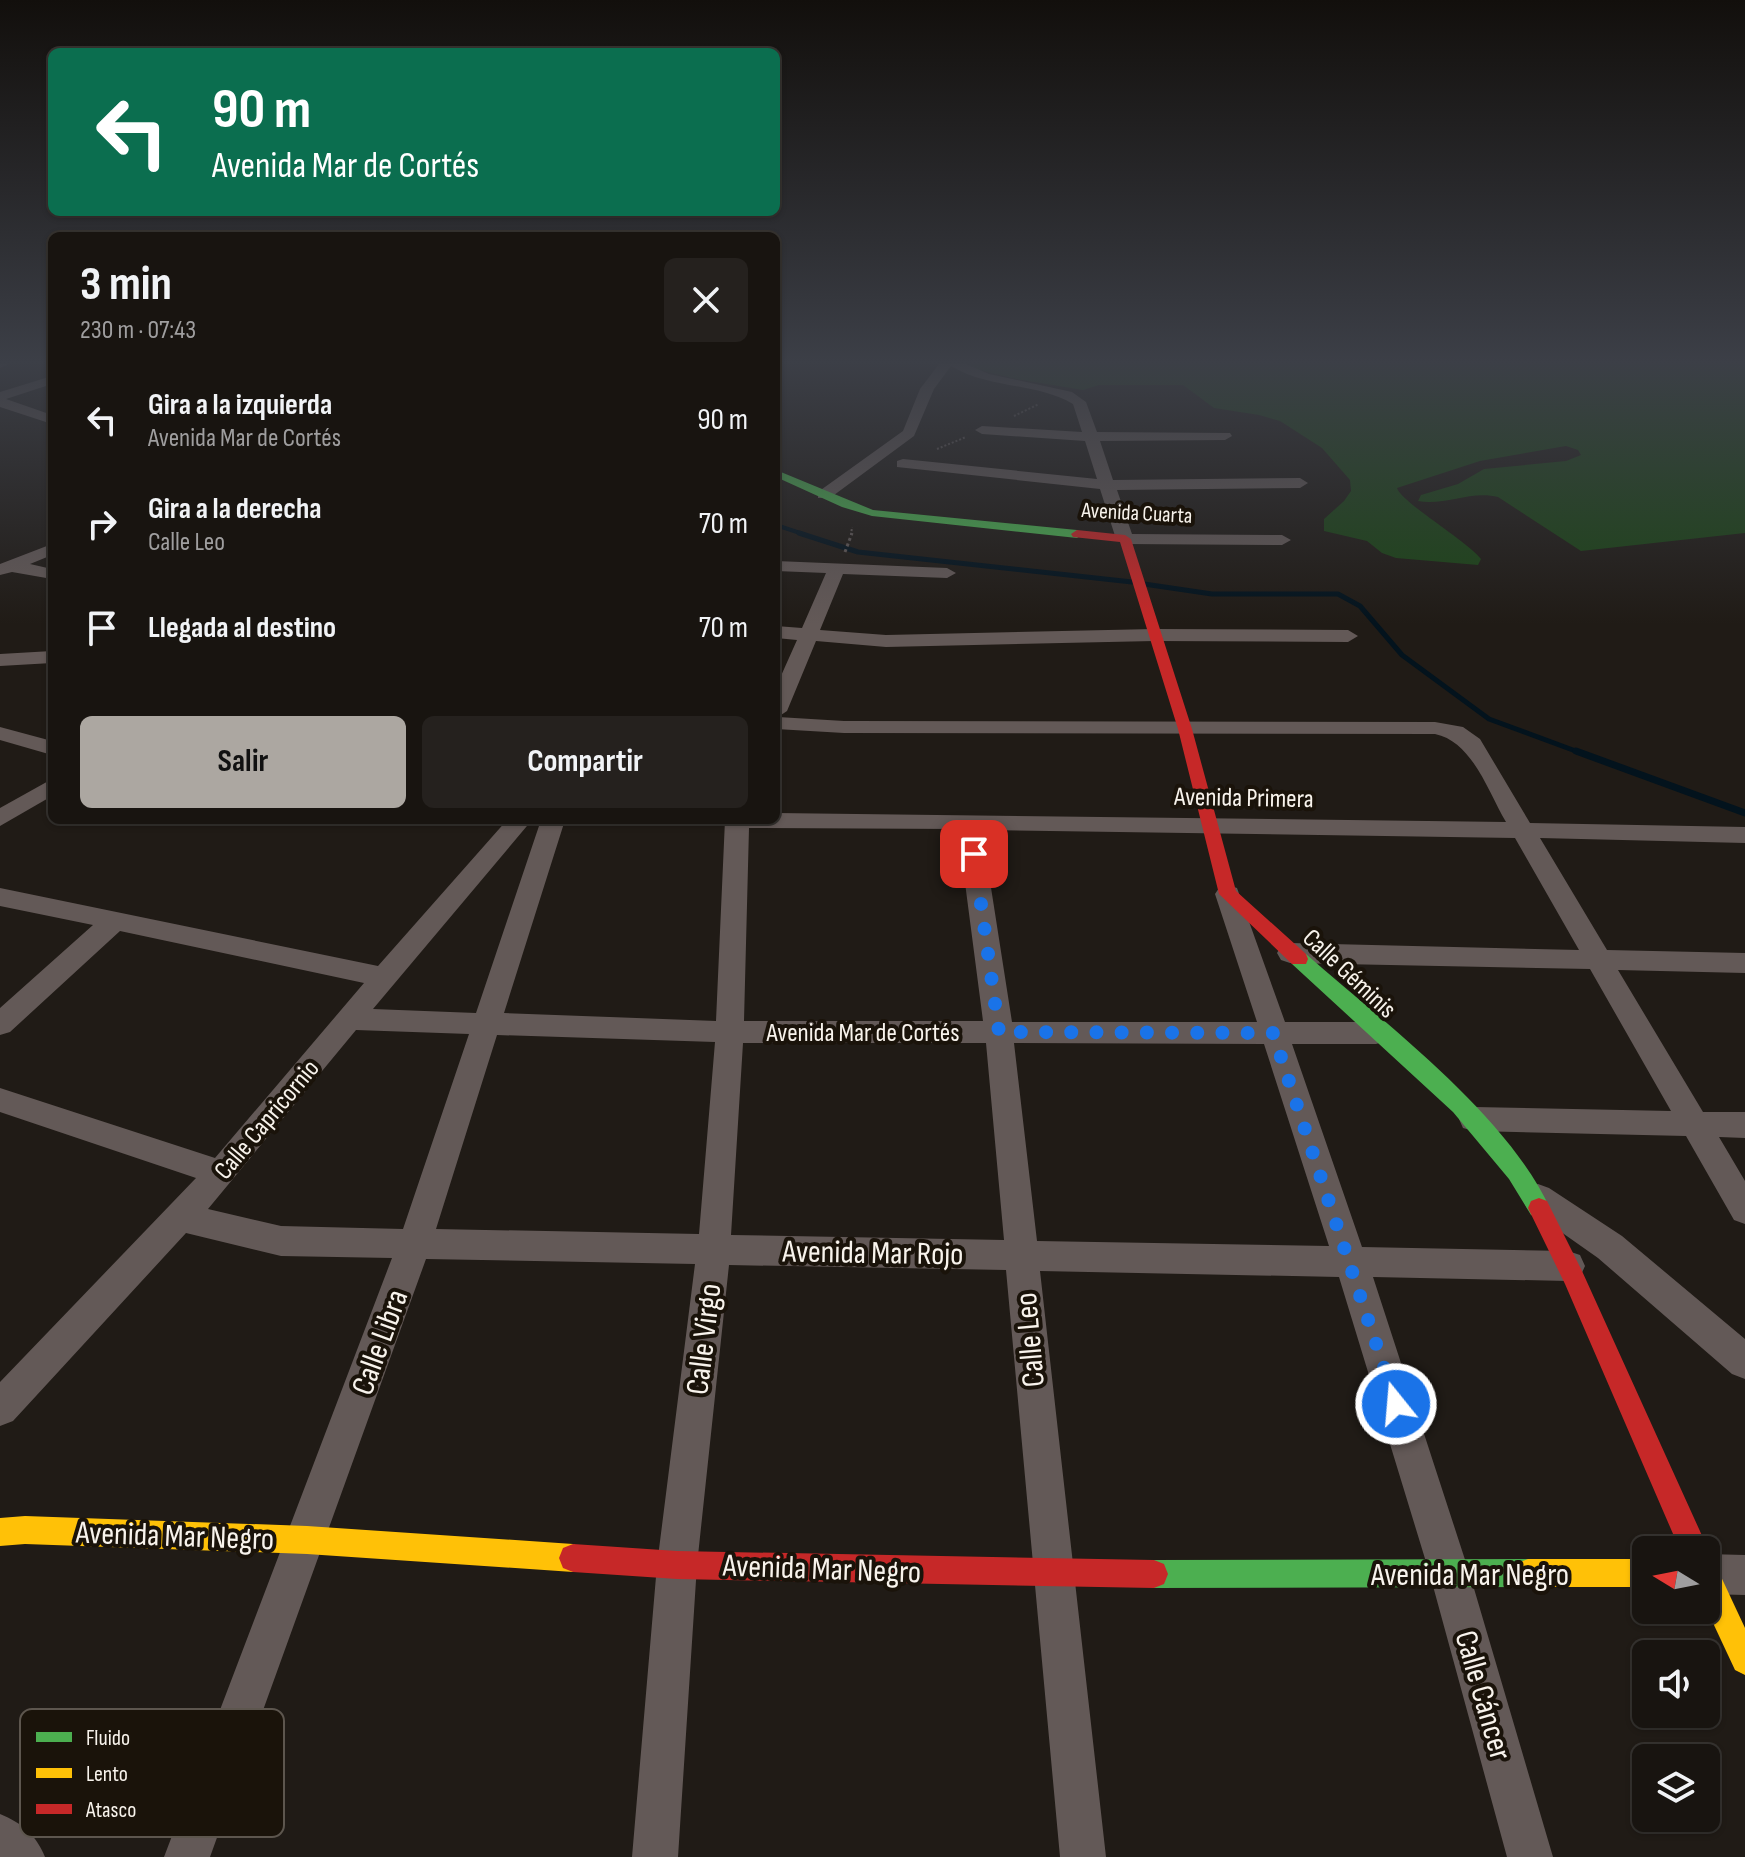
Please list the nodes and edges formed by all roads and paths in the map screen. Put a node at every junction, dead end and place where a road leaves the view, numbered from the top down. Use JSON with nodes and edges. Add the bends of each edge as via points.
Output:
{"nodes":[{"id":1,"x":885,"y":451,"type":"edge"},
{"id":2,"x":934,"y":451,"type":"edge"},
{"id":3,"x":1096,"y":451,"type":"edge"},
{"id":4,"x":903,"y":464,"type":"joint"},
{"id":5,"x":780,"y":475,"type":"edge"},
{"id":6,"x":1300,"y":483,"type":"dead end"},
{"id":7,"x":1107,"y":485,"type":"junction"},
{"id":8,"x":824,"y":495,"type":"junction"},
{"id":9,"x":1125,"y":539,"type":"junction"},
{"id":10,"x":851,"y":540,"type":"dead end"},
{"id":11,"x":1282,"y":540,"type":"dead end"},
{"id":12,"x":48,"y":551,"type":"edge"},
{"id":13,"x":840,"y":561,"type":"junction"},
{"id":14,"x":780,"y":566,"type":"edge"},
{"id":15,"x":6,"y":568,"type":"edge"},
{"id":16,"x":48,"y":573,"type":"edge"},
{"id":17,"x":947,"y":573,"type":"dead end"},
{"id":18,"x":780,"y":632,"type":"edge"},
{"id":19,"x":811,"y":635,"type":"junction"},
{"id":20,"x":1154,"y":635,"type":"junction"},
{"id":21,"x":1348,"y":636,"type":"dead end"},
{"id":22,"x":48,"y":657,"type":"edge"},
{"id":23,"x":0,"y":660,"type":"edge"},
{"id":24,"x":780,"y":702,"type":"edge"},
{"id":25,"x":780,"y":723,"type":"edge"},
{"id":26,"x":1185,"y":729,"type":"junction"},
{"id":27,"x":0,"y":733,"type":"edge"},
{"id":28,"x":48,"y":747,"type":"edge"},
{"id":29,"x":48,"y":788,"type":"edge"},
{"id":30,"x":0,"y":818,"type":"edge"},
{"id":31,"x":780,"y":821,"type":"edge"},
{"id":32,"x":517,"y":824,"type":"edge"},
{"id":33,"x":552,"y":824,"type":"edge"},
{"id":34,"x":739,"y":824,"type":"edge"},
{"id":35,"x":969,"y":824,"type":"junction"},
{"id":36,"x":1211,"y":824,"type":"junction"},
{"id":37,"x":1524,"y":832,"type":"junction"},
{"id":38,"x":1745,"y":835,"type":"edge"},
{"id":39,"x":1228,"y":894,"type":"junction"},
{"id":40,"x":0,"y":897,"type":"edge"},
{"id":41,"x":115,"y":921,"type":"junction"},
{"id":42,"x":1290,"y":953,"type":"junction"},
{"id":43,"x":1602,"y":961,"type":"junction"},
{"id":44,"x":1745,"y":963,"type":"edge"},
{"id":45,"x":384,"y":977,"type":"junction"},
{"id":46,"x":350,"y":1019,"type":"junction"},
{"id":47,"x":0,"y":1024,"type":"edge"},
{"id":48,"x":486,"y":1026,"type":"junction"},
{"id":49,"x":730,"y":1032,"type":"junction"},
{"id":50,"x":999,"y":1032,"type":"junction"},
{"id":51,"x":1273,"y":1033,"type":"junction"},
{"id":52,"x":1376,"y":1033,"type":"junction"},
{"id":53,"x":0,"y":1100,"type":"edge"},
{"id":54,"x":1474,"y":1119,"type":"junction"},
{"id":55,"x":1695,"y":1124,"type":"junction"},
{"id":56,"x":1745,"y":1125,"type":"edge"},
{"id":57,"x":221,"y":1173,"type":"junction"},
{"id":58,"x":1534,"y":1196,"type":"junction"},
{"id":59,"x":1745,"y":1210,"type":"edge"},
{"id":60,"x":180,"y":1217,"type":"junction"},
{"id":61,"x":415,"y":1242,"type":"junction"},
{"id":62,"x":714,"y":1248,"type":"junction"},
{"id":63,"x":1021,"y":1255,"type":"junction"},
{"id":64,"x":1351,"y":1262,"type":"junction"},
{"id":65,"x":1568,"y":1266,"type":"junction"},
{"id":66,"x":1745,"y":1362,"type":"edge"},
{"id":67,"x":0,"y":1408,"type":"edge"},
{"id":68,"x":0,"y":1532,"type":"edge"},
{"id":69,"x":1688,"y":1536,"type":"edge"},
{"id":70,"x":307,"y":1540,"type":"junction"},
{"id":71,"x":677,"y":1565,"type":"junction"},
{"id":72,"x":1632,"y":1573,"type":"edge"},
{"id":73,"x":1052,"y":1574,"type":"junction"},
{"id":74,"x":1450,"y":1575,"type":"junction"},
{"id":75,"x":1720,"y":1575,"type":"edge"},
{"id":76,"x":1745,"y":1575,"type":"edge"},
{"id":77,"x":1720,"y":1606,"type":"edge"},
{"id":78,"x":1745,"y":1660,"type":"edge"},
{"id":79,"x":243,"y":1709,"type":"edge"},
{"id":80,"x":0,"y":1837,"type":"edge"},
{"id":81,"x":195,"y":1837,"type":"edge"},
{"id":82,"x":22,"y":1857,"type":"edge"},
{"id":83,"x":187,"y":1857,"type":"edge"},
{"id":84,"x":655,"y":1857,"type":"edge"},
{"id":85,"x":1083,"y":1857,"type":"edge"},
{"id":86,"x":1530,"y":1857,"type":"edge"}],
"edges":[{"from":1,"to":8,"type":"street"},
{"from":2,"to":4,"type":"path"},
{"from":3,"to":7,"type":"street"},
{"from":4,"to":7,"type":"street"},
{"from":5,"to":8,"type":"street","name":"Avenida Cuarta"},
{"from":6,"to":7,"type":"street"},
{"from":7,"to":9,"type":"street"},
{"from":8,"to":9,"type":"street","name":"Avenida Cuarta","via":[[872,513]]},
{"from":9,"to":11,"type":"street","name":"Avenida Cuarta"},
{"from":9,"to":20,"type":"street"},
{"from":10,"to":13,"type":"path"},
{"from":12,"to":15,"type":"street"},
{"from":13,"to":14,"type":"street"},
{"from":13,"to":17,"type":"street"},
{"from":13,"to":19,"type":"street"},
{"from":15,"to":16,"type":"street"},
{"from":18,"to":19,"type":"street"},
{"from":19,"to":20,"type":"street","via":[[886,641]]},
{"from":19,"to":24,"type":"street"},
{"from":20,"to":21,"type":"street"},
{"from":20,"to":26,"type":"street"},
{"from":22,"to":23,"type":"street"},
{"from":25,"to":26,"type":"street"},
{"from":26,"to":36,"type":"street"},
{"from":26,"to":37,"type":"street","via":[[1455,732],[1472,744]]},
{"from":27,"to":28,"type":"street"},
{"from":29,"to":30,"type":"street"},
{"from":31,"to":35,"type":"street","name":"Avenida Primera"},
{"from":32,"to":45,"type":"street","name":"Calle Capricornio"},
{"from":33,"to":48,"type":"street","name":"Calle Libra"},
{"from":34,"to":49,"type":"street","name":"Calle Virgo"},
{"from":35,"to":36,"type":"street","name":"Avenida Primera"},
{"from":35,"to":50,"type":"street","name":"Calle Leo"},
{"from":36,"to":37,"type":"street","name":"Avenida Primera"},
{"from":36,"to":39,"type":"street"},
{"from":37,"to":38,"type":"street","name":"Avenida Primera"},
{"from":37,"to":43,"type":"street"},
{"from":39,"to":42,"type":"street","name":"Calle Géminis"},
{"from":39,"to":51,"type":"street","name":"Calle Cáncer"},
{"from":40,"to":41,"type":"street"},
{"from":41,"to":45,"type":"street"},
{"from":41,"to":47,"type":"street"},
{"from":42,"to":43,"type":"street"},
{"from":42,"to":52,"type":"street","name":"Calle Géminis"},
{"from":43,"to":44,"type":"street"},
{"from":43,"to":55,"type":"street"},
{"from":45,"to":46,"type":"street","name":"Calle Capricornio"},
{"from":46,"to":48,"type":"street","name":"Avenida Mar de Cortés"},
{"from":46,"to":57,"type":"street","name":"Calle Capricornio"},
{"from":48,"to":49,"type":"street","name":"Avenida Mar de Cortés"},
{"from":48,"to":61,"type":"street","name":"Calle Libra"},
{"from":49,"to":50,"type":"street","name":"Avenida Mar de Cortés"},
{"from":49,"to":62,"type":"street","name":"Calle Virgo"},
{"from":50,"to":51,"type":"street","name":"Avenida Mar de Cortés"},
{"from":50,"to":63,"type":"street","name":"Calle Leo"},
{"from":51,"to":52,"type":"street","name":"Avenida Mar de Cortés"},
{"from":51,"to":64,"type":"street","name":"Calle Cáncer"},
{"from":52,"to":54,"type":"street","name":"Calle Géminis"},
{"from":53,"to":57,"type":"street"},
{"from":54,"to":55,"type":"street"},
{"from":54,"to":58,"type":"street","name":"Calle Géminis"},
{"from":55,"to":56,"type":"street"},
{"from":55,"to":59,"type":"street"},
{"from":57,"to":60,"type":"street","name":"Calle Capricornio"},
{"from":58,"to":65,"type":"street","name":"Calle Géminis"},
{"from":58,"to":66,"type":"street","via":[[1610,1247]]},
{"from":60,"to":61,"type":"street","name":"Avenida Mar Rojo","via":[[281,1241]]},
{"from":60,"to":67,"type":"street","name":"Calle Capricornio"},
{"from":61,"to":62,"type":"street","name":"Avenida Mar Rojo"},
{"from":61,"to":70,"type":"street","name":"Calle Libra"},
{"from":62,"to":63,"type":"street","name":"Avenida Mar Rojo"},
{"from":62,"to":71,"type":"street","name":"Calle Virgo"},
{"from":63,"to":64,"type":"street","name":"Avenida Mar Rojo"},
{"from":63,"to":73,"type":"street","name":"Calle Leo"},
{"from":64,"to":65,"type":"street","name":"Avenida Mar Rojo"},
{"from":64,"to":74,"type":"street","name":"Calle Cáncer"},
{"from":65,"to":69,"type":"street","name":"Calle Géminis"},
{"from":68,"to":70,"type":"street","name":"Avenida Mar Negro"},
{"from":70,"to":71,"type":"street","name":"Avenida Mar Negro"},
{"from":70,"to":79,"type":"street","name":"Calle Libra"},
{"from":71,"to":73,"type":"street","name":"Avenida Mar Negro"},
{"from":71,"to":84,"type":"street","name":"Calle Virgo"},
{"from":72,"to":74,"type":"street","name":"Avenida Mar Negro"},
{"from":73,"to":74,"type":"street","name":"Avenida Mar Negro"},
{"from":73,"to":85,"type":"street","name":"Calle Leo"},
{"from":74,"to":86,"type":"street","name":"Calle Cáncer"},
{"from":75,"to":76,"type":"street"},
{"from":77,"to":78,"type":"street"},
{"from":80,"to":82,"type":"street"},
{"from":81,"to":83,"type":"street","name":"Calle Libra"}]}
